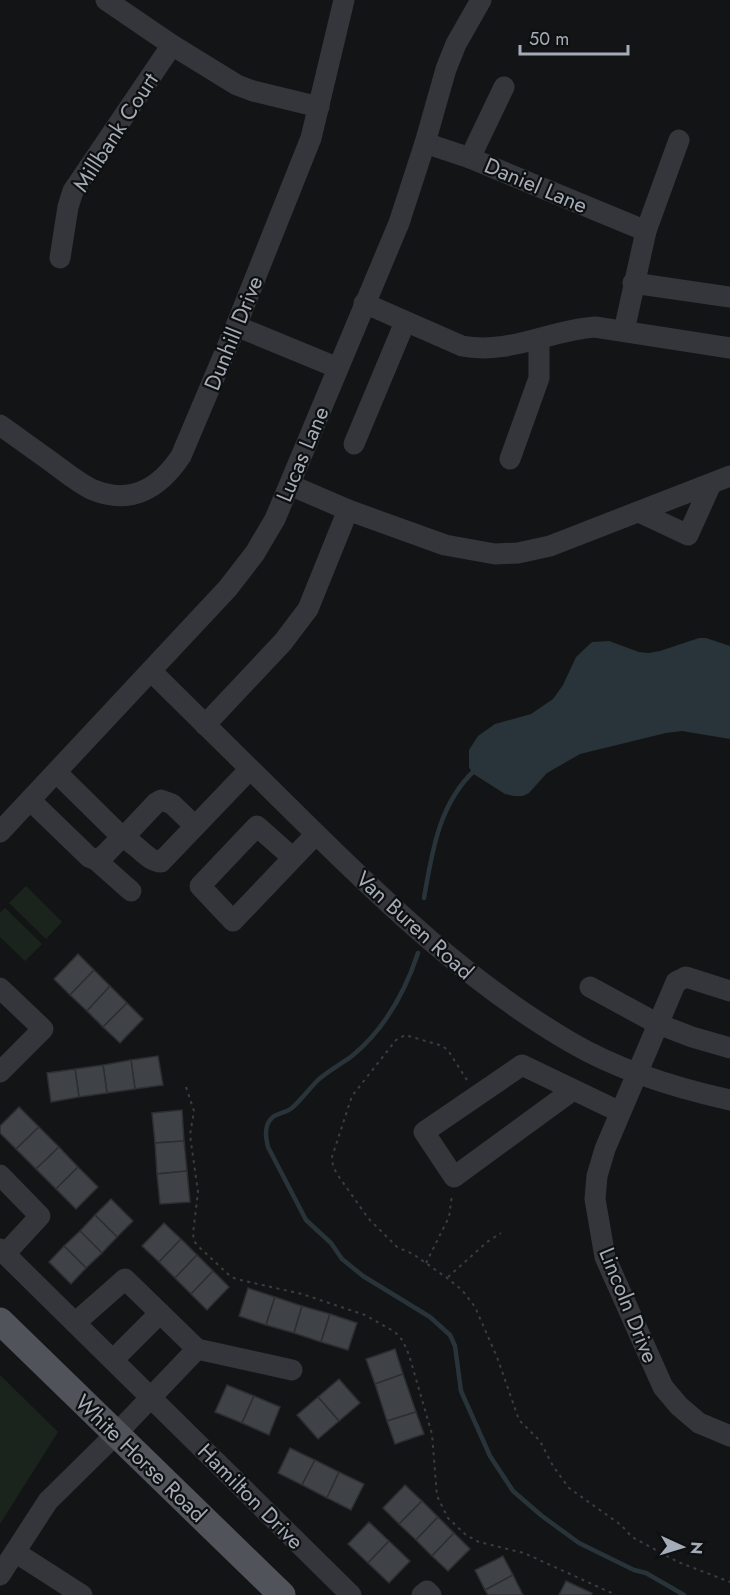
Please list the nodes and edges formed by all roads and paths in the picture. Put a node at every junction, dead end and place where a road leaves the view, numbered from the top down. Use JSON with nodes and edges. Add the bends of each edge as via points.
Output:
{"nodes":[{"id":1,"x":106,"y":0,"type":"edge"},
{"id":2,"x":344,"y":0,"type":"edge"},
{"id":3,"x":481,"y":0,"type":"edge"},
{"id":4,"x":172,"y":45,"type":"junction"},
{"id":5,"x":504,"y":87,"type":"dead end"},
{"id":6,"x":319,"y":107,"type":"junction"},
{"id":7,"x":679,"y":140,"type":"dead end"},
{"id":8,"x":425,"y":143,"type":"junction"},
{"id":9,"x":470,"y":158,"type":"junction"},
{"id":10,"x":646,"y":231,"type":"junction"},
{"id":11,"x":60,"y":258,"type":"dead end"},
{"id":12,"x":633,"y":283,"type":"junction"},
{"id":13,"x":730,"y":297,"type":"edge"},
{"id":14,"x":364,"y":303,"type":"junction"},
{"id":15,"x":405,"y":322,"type":"junction"},
{"id":16,"x":236,"y":326,"type":"junction"},
{"id":17,"x":624,"y":331,"type":"junction"},
{"id":18,"x":539,"y":339,"type":"junction"},
{"id":19,"x":730,"y":348,"type":"edge"},
{"id":20,"x":338,"y":368,"type":"junction"},
{"id":21,"x":0,"y":425,"type":"edge"},
{"id":22,"x":354,"y":444,"type":"dead end"},
{"id":23,"x":510,"y":459,"type":"dead end"},
{"id":24,"x":720,"y":480,"type":"edge"},
{"id":25,"x":290,"y":485,"type":"junction"},
{"id":26,"x":348,"y":510,"type":"junction"},
{"id":27,"x":639,"y":512,"type":"junction"},
{"id":28,"x":151,"y":672,"type":"junction"},
{"id":29,"x":205,"y":725,"type":"junction"},
{"id":30,"x":250,"y":768,"type":"junction"},
{"id":31,"x":57,"y":773,"type":"junction"},
{"id":32,"x":30,"y":800,"type":"junction"},
{"id":33,"x":195,"y":826,"type":"junction"},
{"id":34,"x":0,"y":832,"type":"edge"},
{"id":35,"x":316,"y":834,"type":"junction"},
{"id":36,"x":123,"y":838,"type":"junction"},
{"id":37,"x":293,"y":858,"type":"junction"},
{"id":38,"x":96,"y":860,"type":"junction"},
{"id":39,"x":131,"y":891,"type":"dead end"},
{"id":40,"x":590,"y":987,"type":"dead end"},
{"id":41,"x":730,"y":991,"type":"edge"},
{"id":42,"x":1,"y":992,"type":"edge"},
{"id":43,"x":658,"y":1024,"type":"junction"},
{"id":44,"x":730,"y":1048,"type":"edge"},
{"id":45,"x":0,"y":1072,"type":"edge"},
{"id":46,"x":637,"y":1072,"type":"junction"},
{"id":47,"x":186,"y":1087,"type":"dead end"},
{"id":48,"x":573,"y":1090,"type":"junction"},
{"id":49,"x":478,"y":1096,"type":"junction"},
{"id":50,"x":730,"y":1100,"type":"edge"},
{"id":51,"x":620,"y":1112,"type":"junction"},
{"id":52,"x":0,"y":1174,"type":"edge"},
{"id":53,"x":454,"y":1177,"type":"junction"},
{"id":54,"x":501,"y":1233,"type":"dead end"},
{"id":55,"x":2,"y":1252,"type":"edge"},
{"id":56,"x":426,"y":1263,"type":"junction"},
{"id":57,"x":447,"y":1278,"type":"junction"},
{"id":58,"x":160,"y":1313,"type":"junction"},
{"id":59,"x":0,"y":1321,"type":"edge"},
{"id":60,"x":75,"y":1323,"type":"junction"},
{"id":61,"x":197,"y":1349,"type":"junction"},
{"id":62,"x":113,"y":1360,"type":"junction"},
{"id":63,"x":292,"y":1370,"type":"dead end"},
{"id":64,"x":151,"y":1398,"type":"junction"},
{"id":65,"x":116,"y":1434,"type":"junction"},
{"id":66,"x":730,"y":1436,"type":"edge"},
{"id":67,"x":15,"y":1552,"type":"junction"},
{"id":68,"x":0,"y":1575,"type":"edge"},
{"id":69,"x":730,"y":1582,"type":"edge"},
{"id":70,"x":82,"y":1595,"type":"edge"},
{"id":71,"x":282,"y":1595,"type":"edge"},
{"id":72,"x":351,"y":1595,"type":"edge"},
{"id":73,"x":422,"y":1595,"type":"edge"},
{"id":74,"x":430,"y":1595,"type":"edge"},
{"id":75,"x":616,"y":1595,"type":"edge"}],
"edges":[{"from":1,"to":4,"type":"street"},
{"from":2,"to":6,"type":"street","name":"Dunhill Drive"},
{"from":3,"to":8,"type":"street","name":"Lucas Lane","via":[[456,44]]},
{"from":4,"to":6,"type":"street","via":[[253,92]]},
{"from":4,"to":11,"type":"street","name":"Millbank Court","via":[[74,191]]},
{"from":5,"to":9,"type":"street"},
{"from":6,"to":16,"type":"street","name":"Dunhill Drive","via":[[311,138]]},
{"from":7,"to":10,"type":"street"},
{"from":8,"to":9,"type":"street","name":"Daniel Lane"},
{"from":8,"to":14,"type":"street","name":"Lucas Lane","via":[[399,223]]},
{"from":9,"to":10,"type":"street","name":"Daniel Lane"},
{"from":10,"to":12,"type":"street"},
{"from":12,"to":13,"type":"street"},
{"from":12,"to":17,"type":"street"},
{"from":14,"to":15,"type":"street"},
{"from":14,"to":20,"type":"street","name":"Lucas Lane"},
{"from":15,"to":18,"type":"street","via":[[462,346],[479,349]]},
{"from":15,"to":22,"type":"street"},
{"from":16,"to":20,"type":"street"},
{"from":16,"to":21,"type":"street","name":"Dunhill Drive","via":[[181,456],[162,481],[148,489],[115,496],[88,488]]},
{"from":17,"to":18,"type":"street","via":[[575,328]]},
{"from":17,"to":19,"type":"street"},
{"from":18,"to":23,"type":"street","via":[[539,378]]},
{"from":20,"to":25,"type":"street","name":"Lucas Lane"},
{"from":24,"to":27,"type":"street"},
{"from":24,"to":27,"type":"street","via":[[688,535]]},
{"from":25,"to":26,"type":"street"},
{"from":25,"to":28,"type":"street","name":"Lucas Lane","via":[[255,553]]},
{"from":26,"to":27,"type":"street","via":[[445,545],[495,554],[518,554],[550,546]]},
{"from":26,"to":29,"type":"street","via":[[308,609],[283,642]]},
{"from":28,"to":29,"type":"street","name":"Van Buren Road"},
{"from":28,"to":31,"type":"street","name":"Lucas Lane"},
{"from":29,"to":30,"type":"street","name":"Van Buren Road"},
{"from":30,"to":33,"type":"street"},
{"from":30,"to":35,"type":"street","name":"Van Buren Road"},
{"from":31,"to":32,"type":"street","name":"Lucas Lane"},
{"from":31,"to":36,"type":"street"},
{"from":32,"to":34,"type":"street","name":"Lucas Lane"},
{"from":32,"to":38,"type":"street"},
{"from":33,"to":36,"type":"street","via":[[161,862]]},
{"from":33,"to":36,"type":"street","via":[[172,804],[162,800]]},
{"from":35,"to":37,"type":"street"},
{"from":35,"to":46,"type":"street","name":"Van Buren Road","via":[[387,904],[477,981],[573,1044]]},
{"from":36,"to":38,"type":"street"},
{"from":37,"to":37,"type":"street","via":[[233,921],[200,886],[257,826]]},
{"from":38,"to":39,"type":"street"},
{"from":40,"to":43,"type":"street"},
{"from":41,"to":43,"type":"street","name":"Lincoln Drive","via":[[686,977],[676,982]]},
{"from":42,"to":45,"type":"street","via":[[43,1029]]},
{"from":43,"to":44,"type":"street"},
{"from":43,"to":46,"type":"street","name":"Lincoln Drive"},
{"from":46,"to":50,"type":"street","name":"Van Buren Road"},
{"from":46,"to":51,"type":"street","name":"Lincoln Drive"},
{"from":47,"to":75,"type":"path","via":[[194,1111],[190,1135],[198,1192],[193,1234],[198,1246],[236,1279],[302,1294],[365,1315],[395,1332],[409,1355],[432,1434],[437,1496],[448,1518],[479,1542],[524,1553]]},
{"from":48,"to":49,"type":"street","via":[[522,1065]]},
{"from":48,"to":51,"type":"street"},
{"from":48,"to":53,"type":"street"},
{"from":49,"to":53,"type":"street","via":[[424,1132]]},
{"from":49,"to":56,"type":"path","via":[[443,1046],[405,1035],[396,1040],[356,1089],[334,1147],[333,1166],[368,1218],[396,1246]]},
{"from":51,"to":66,"type":"street","name":"Lincoln Drive","via":[[597,1176],[595,1199],[606,1257],[663,1387],[699,1423]]},
{"from":52,"to":55,"type":"street","via":[[40,1216]]},
{"from":53,"to":56,"type":"path","via":[[449,1217]]},
{"from":54,"to":57,"type":"path"},
{"from":55,"to":60,"type":"street","name":"Hamilton Drive"},
{"from":56,"to":57,"type":"path"},
{"from":57,"to":69,"type":"path","via":[[475,1307],[498,1357],[519,1420],[540,1441],[569,1488],[632,1536],[678,1562]]},
{"from":58,"to":60,"type":"street","via":[[125,1279]]},
{"from":58,"to":61,"type":"street"},
{"from":58,"to":62,"type":"street"},
{"from":59,"to":65,"type":"main road","name":"White Horse Road"},
{"from":60,"to":62,"type":"street","name":"Hamilton Drive"},
{"from":61,"to":63,"type":"street"},
{"from":61,"to":64,"type":"street"},
{"from":62,"to":64,"type":"street","name":"Hamilton Drive"},
{"from":64,"to":65,"type":"street"},
{"from":64,"to":72,"type":"street","name":"Hamilton Drive"},
{"from":65,"to":67,"type":"street","via":[[48,1501]]},
{"from":65,"to":71,"type":"main road","name":"White Horse Road"},
{"from":67,"to":68,"type":"street"},
{"from":67,"to":70,"type":"street"},
{"from":73,"to":74,"type":"street","via":[[427,1591]]}]}
